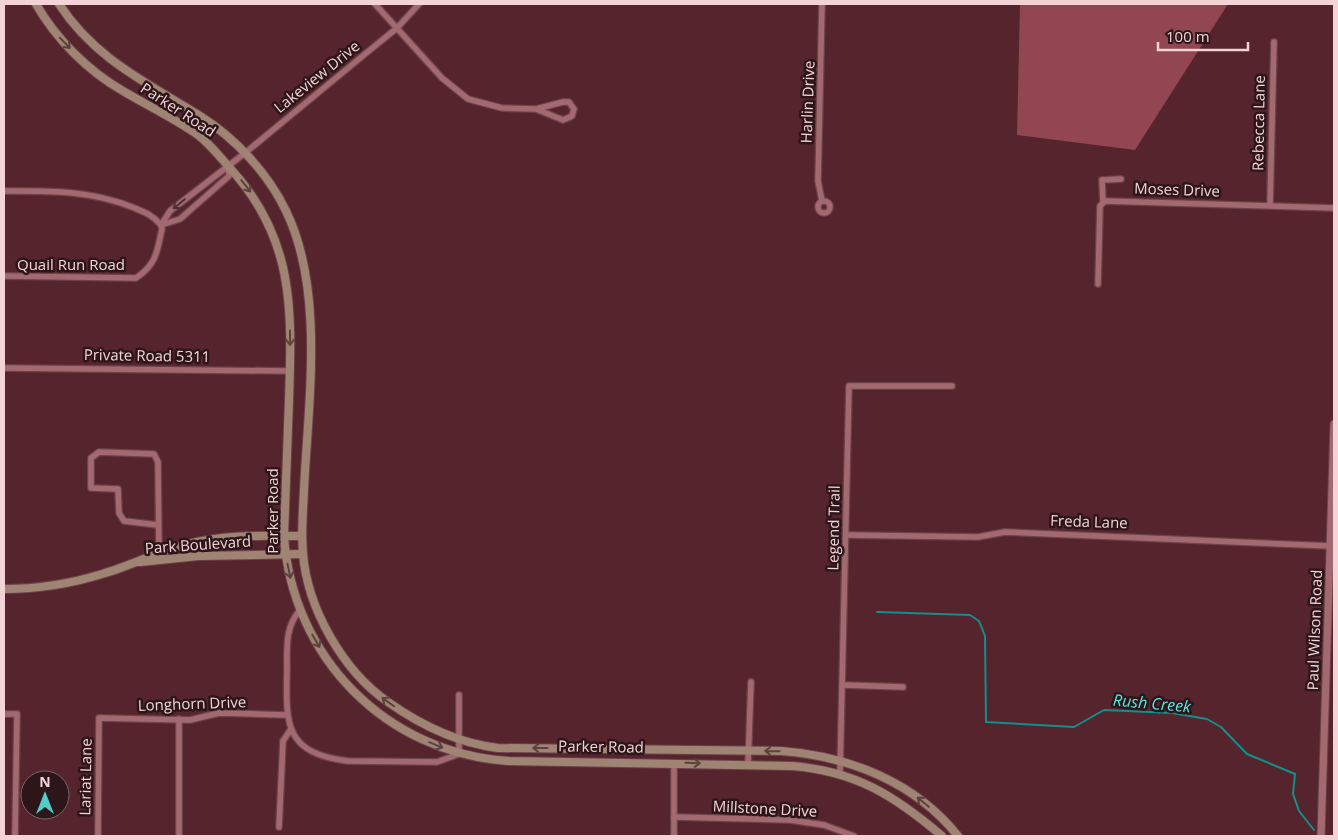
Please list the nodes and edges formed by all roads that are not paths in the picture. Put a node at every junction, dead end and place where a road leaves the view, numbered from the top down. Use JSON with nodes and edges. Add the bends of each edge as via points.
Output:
{"nodes":[{"id":1,"x":36,"y":4,"type":"edge"},
{"id":2,"x":59,"y":4,"type":"edge"},
{"id":3,"x":374,"y":4,"type":"edge"},
{"id":4,"x":419,"y":4,"type":"edge"},
{"id":5,"x":822,"y":4,"type":"edge"},
{"id":6,"x":397,"y":28,"type":"junction"},
{"id":7,"x":1274,"y":42,"type":"dead end"},
{"id":8,"x":536,"y":109,"type":"junction"},
{"id":9,"x":245,"y":153,"type":"junction"},
{"id":10,"x":228,"y":165,"type":"junction"},
{"id":11,"x":1121,"y":179,"type":"dead end"},
{"id":12,"x":4,"y":192,"type":"edge"},
{"id":13,"x":822,"y":201,"type":"dead end"},
{"id":14,"x":1103,"y":202,"type":"junction"},
{"id":15,"x":1270,"y":205,"type":"junction"},
{"id":16,"x":1334,"y":208,"type":"edge"},
{"id":17,"x":161,"y":225,"type":"junction"},
{"id":18,"x":4,"y":276,"type":"edge"},
{"id":19,"x":1098,"y":284,"type":"dead end"},
{"id":20,"x":4,"y":368,"type":"edge"},
{"id":21,"x":290,"y":371,"type":"junction"},
{"id":22,"x":952,"y":386,"type":"dead end"},
{"id":23,"x":1334,"y":424,"type":"edge"},
{"id":24,"x":158,"y":524,"type":"junction"},
{"id":25,"x":846,"y":535,"type":"junction"},
{"id":26,"x":284,"y":536,"type":"junction"},
{"id":27,"x":302,"y":536,"type":"junction"},
{"id":28,"x":1331,"y":546,"type":"junction"},
{"id":29,"x":159,"y":552,"type":"junction"},
{"id":30,"x":286,"y":554,"type":"junction"},
{"id":31,"x":303,"y":554,"type":"junction"},
{"id":32,"x":126,"y":565,"type":"junction"},
{"id":33,"x":4,"y":589,"type":"edge"},
{"id":34,"x":300,"y":610,"type":"junction"},
{"id":35,"x":751,"y":682,"type":"dead end"},
{"id":36,"x":844,"y":685,"type":"junction"},
{"id":37,"x":902,"y":688,"type":"dead end"},
{"id":38,"x":459,"y":695,"type":"dead end"},
{"id":39,"x":4,"y":714,"type":"edge"},
{"id":40,"x":286,"y":715,"type":"junction"},
{"id":41,"x":99,"y":718,"type":"joint"},
{"id":42,"x":180,"y":720,"type":"junction"},
{"id":43,"x":291,"y":729,"type":"junction"},
{"id":44,"x":459,"y":740,"type":"junction"},
{"id":45,"x":748,"y":751,"type":"junction"},
{"id":46,"x":459,"y":754,"type":"junction"},
{"id":47,"x":841,"y":760,"type":"junction"},
{"id":48,"x":674,"y":763,"type":"junction"},
{"id":49,"x":748,"y":765,"type":"junction"},
{"id":50,"x":840,"y":774,"type":"junction"},
{"id":51,"x":674,"y":817,"type":"junction"},
{"id":52,"x":279,"y":828,"type":"dead end"},
{"id":53,"x":15,"y":836,"type":"edge"},
{"id":54,"x":98,"y":836,"type":"edge"},
{"id":55,"x":179,"y":836,"type":"edge"},
{"id":56,"x":674,"y":836,"type":"edge"},
{"id":57,"x":854,"y":836,"type":"edge"},
{"id":58,"x":942,"y":836,"type":"edge"},
{"id":59,"x":958,"y":836,"type":"edge"},
{"id":60,"x":1321,"y":836,"type":"edge"}],
"edges":[{"from":1,"to":10,"type":"main road","name":"Parker Road","one_way":true,"via":[[59,37],[94,71],[198,135]]},
{"from":2,"to":9,"type":"main road","name":"Parker Road","via":[[83,37],[114,63],[202,117]]},
{"from":3,"to":6,"type":"street"},
{"from":4,"to":6,"type":"street","name":"Lakeview Drive"},
{"from":5,"to":13,"type":"street","name":"Harlin Drive","via":[[818,181]]},
{"from":6,"to":8,"type":"street","via":[[442,78],[468,99],[502,108]]},
{"from":6,"to":9,"type":"street","name":"Lakeview Drive"},
{"from":7,"to":15,"type":"street","name":"Rebecca Lane"},
{"from":8,"to":8,"type":"street","via":[[563,120],[572,116],[574,109],[569,102]]},
{"from":9,"to":10,"type":"street","name":"Lakeview Drive"},
{"from":9,"to":27,"type":"main road","name":"Parker Road","via":[[286,209],[297,238],[308,288],[310,339]]},
{"from":10,"to":17,"type":"street","one_way":true,"via":[[170,211]]},
{"from":10,"to":17,"type":"street","via":[[229,176],[180,219]]},
{"from":10,"to":21,"type":"main road","name":"Parker Road","one_way":true,"via":[[257,202],[275,239],[285,270],[289,297]]},
{"from":11,"to":14,"type":"street","via":[[1102,180]]},
{"from":12,"to":17,"type":"street","via":[[71,191],[108,198],[154,216]]},
{"from":14,"to":15,"type":"street","name":"Moses Drive"},
{"from":14,"to":19,"type":"street","via":[[1100,206]]},
{"from":15,"to":16,"type":"street","name":"Moses Drive"},
{"from":17,"to":18,"type":"street","name":"Quail Run Road","via":[[155,260],[136,278]]},
{"from":20,"to":21,"type":"street","name":"Private Road 5311"},
{"from":21,"to":26,"type":"main road","name":"Parker Road"},
{"from":22,"to":25,"type":"street","name":"Legend Trail","via":[[849,386]]},
{"from":23,"to":28,"type":"street","name":"Paul Wilson Road"},
{"from":24,"to":24,"type":"street","via":[[158,462],[154,454],[99,452],[91,458],[91,488],[118,489],[119,513],[124,521]]},
{"from":24,"to":29,"type":"street"},
{"from":25,"to":28,"type":"street","name":"Freda Lane","via":[[978,537],[1005,532]]},
{"from":25,"to":36,"type":"street","name":"Legend Trail"},
{"from":26,"to":27,"type":"main road","name":"Park Boulevard"},
{"from":26,"to":29,"type":"main road","name":"Park Boulevard","via":[[210,539]]},
{"from":26,"to":30,"type":"main road","name":"Parker Road"},
{"from":27,"to":31,"type":"main road","name":"Parker Road"},
{"from":28,"to":60,"type":"street","name":"Paul Wilson Road"},
{"from":29,"to":32,"type":"main road","name":"Park Boulevard"},
{"from":30,"to":31,"type":"main road","name":"Park Boulevard"},
{"from":30,"to":32,"type":"main road","name":"Park Boulevard","via":[[198,556]]},
{"from":30,"to":34,"type":"main road","name":"Parker Road","one_way":true},
{"from":44,"to":31,"type":"main road","name":"Parker Road","one_way":true,"via":[[408,716],[374,693],[348,666],[323,621]]},
{"from":32,"to":33,"type":"main road","name":"Park Boulevard","via":[[60,585]]},
{"from":34,"to":40,"type":"street","via":[[292,619],[287,638]]},
{"from":34,"to":46,"type":"main road","name":"Parker Road","one_way":true,"via":[[334,670],[366,704],[423,740]]},
{"from":35,"to":45,"type":"street"},
{"from":36,"to":37,"type":"street"},
{"from":36,"to":47,"type":"street","name":"Legend Trail"},
{"from":38,"to":44,"type":"street"},
{"from":39,"to":53,"type":"street","via":[[17,714]]},
{"from":40,"to":42,"type":"street","name":"Longhorn Drive","via":[[219,713]]},
{"from":40,"to":43,"type":"street"},
{"from":41,"to":42,"type":"street","name":"Longhorn Drive"},
{"from":41,"to":54,"type":"street","name":"Lariat Lane"},
{"from":42,"to":55,"type":"street"},
{"from":43,"to":46,"type":"street","via":[[309,751],[333,759],[431,763]]},
{"from":43,"to":52,"type":"street","via":[[283,741]]},
{"from":45,"to":44,"type":"main road","name":"Parker Road","one_way":true,"via":[[498,748]]},
{"from":44,"to":46,"type":"street"},
{"from":47,"to":45,"type":"main road","name":"Parker Road","one_way":true,"via":[[797,752]]},
{"from":45,"to":49,"type":"street"},
{"from":46,"to":48,"type":"main road","name":"Parker Road","via":[[508,761]]},
{"from":47,"to":50,"type":"street","name":"Legend Trail"},
{"from":59,"to":47,"type":"main road","name":"Parker Road","one_way":true,"via":[[934,811],[901,786],[876,772]]},
{"from":48,"to":49,"type":"main road","name":"Parker Road","one_way":true},
{"from":48,"to":51,"type":"street"},
{"from":49,"to":50,"type":"main road","name":"Parker Road","via":[[815,768]]},
{"from":50,"to":58,"type":"main road","name":"Parker Road","via":[[903,804]]},
{"from":51,"to":56,"type":"street"},
{"from":51,"to":57,"type":"street","name":"Millstone Drive","via":[[790,820],[824,825]]}]}
